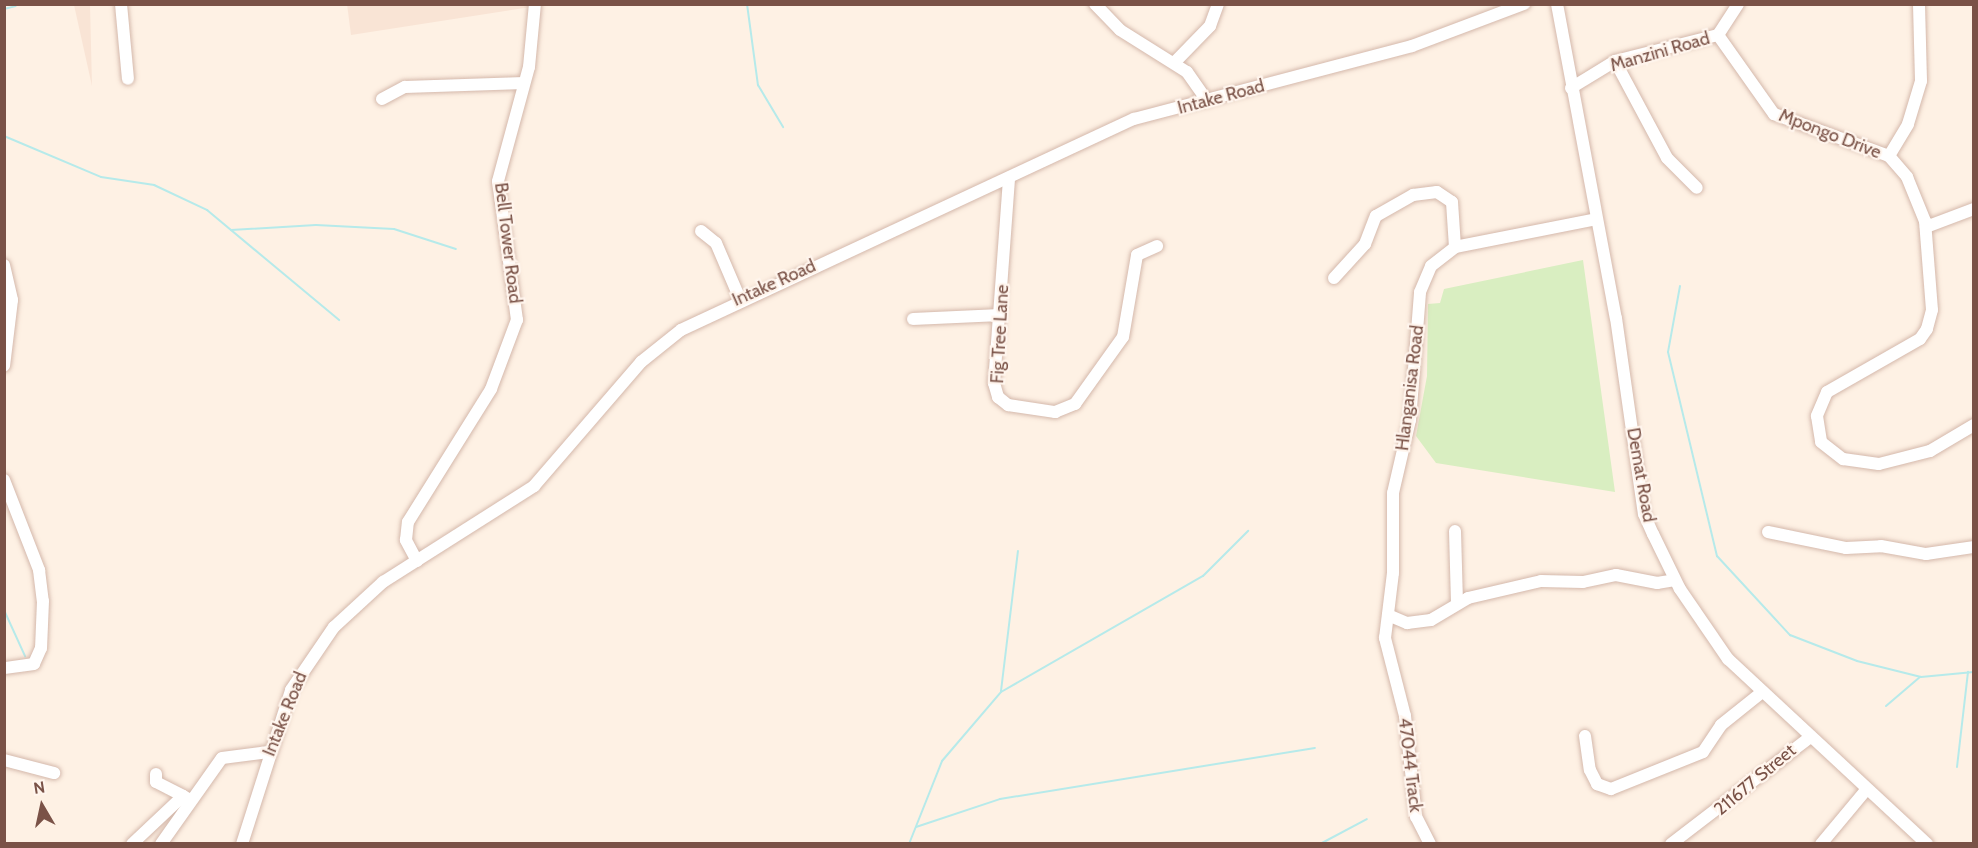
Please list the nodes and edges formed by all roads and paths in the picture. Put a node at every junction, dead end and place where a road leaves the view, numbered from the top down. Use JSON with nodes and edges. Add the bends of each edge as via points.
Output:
{"nodes":[{"id":1,"x":121,"y":4,"type":"edge"},
{"id":2,"x":535,"y":4,"type":"edge"},
{"id":3,"x":1095,"y":4,"type":"edge"},
{"id":4,"x":1218,"y":4,"type":"edge"},
{"id":5,"x":1524,"y":4,"type":"edge"},
{"id":6,"x":1557,"y":4,"type":"edge"},
{"id":7,"x":1738,"y":4,"type":"edge"},
{"id":8,"x":1919,"y":4,"type":"edge"},
{"id":9,"x":1718,"y":35,"type":"junction"},
{"id":10,"x":1615,"y":61,"type":"junction"},
{"id":11,"x":1174,"y":63,"type":"junction"},
{"id":12,"x":128,"y":79,"type":"dead end"},
{"id":13,"x":524,"y":83,"type":"junction"},
{"id":14,"x":1571,"y":88,"type":"junction"},
{"id":15,"x":382,"y":99,"type":"dead end"},
{"id":16,"x":1207,"y":101,"type":"junction"},
{"id":17,"x":1888,"y":156,"type":"junction"},
{"id":18,"x":1009,"y":179,"type":"junction"},
{"id":19,"x":1697,"y":188,"type":"dead end"},
{"id":20,"x":1974,"y":209,"type":"edge"},
{"id":21,"x":1596,"y":219,"type":"junction"},
{"id":22,"x":1926,"y":227,"type":"junction"},
{"id":23,"x":701,"y":231,"type":"dead end"},
{"id":24,"x":1157,"y":246,"type":"dead end"},
{"id":25,"x":1455,"y":247,"type":"junction"},
{"id":26,"x":4,"y":265,"type":"edge"},
{"id":27,"x":1334,"y":278,"type":"dead end"},
{"id":28,"x":740,"y":298,"type":"junction"},
{"id":29,"x":1000,"y":315,"type":"junction"},
{"id":30,"x":913,"y":319,"type":"dead end"},
{"id":31,"x":4,"y":366,"type":"edge"},
{"id":32,"x":1974,"y":425,"type":"edge"},
{"id":33,"x":4,"y":480,"type":"edge"},
{"id":34,"x":1455,"y":531,"type":"dead end"},
{"id":35,"x":1768,"y":532,"type":"dead end"},
{"id":36,"x":1974,"y":547,"type":"edge"},
{"id":37,"x":417,"y":561,"type":"junction"},
{"id":38,"x":1675,"y":580,"type":"junction"},
{"id":39,"x":1457,"y":604,"type":"junction"},
{"id":40,"x":1388,"y":615,"type":"junction"},
{"id":41,"x":10,"y":668,"type":"edge"},
{"id":42,"x":1394,"y":684,"type":"joint"},
{"id":43,"x":1761,"y":693,"type":"junction"},
{"id":44,"x":1585,"y":736,"type":"dead end"},
{"id":45,"x":1809,"y":738,"type":"junction"},
{"id":46,"x":269,"y":752,"type":"junction"},
{"id":47,"x":4,"y":760,"type":"edge"},
{"id":48,"x":54,"y":772,"type":"dead end"},
{"id":49,"x":156,"y":774,"type":"dead end"},
{"id":50,"x":1866,"y":790,"type":"junction"},
{"id":51,"x":186,"y":798,"type":"junction"},
{"id":52,"x":132,"y":843,"type":"edge"},
{"id":53,"x":161,"y":843,"type":"edge"},
{"id":54,"x":242,"y":843,"type":"edge"},
{"id":55,"x":1430,"y":843,"type":"edge"},
{"id":56,"x":1671,"y":843,"type":"edge"},
{"id":57,"x":1821,"y":843,"type":"edge"},
{"id":58,"x":1927,"y":843,"type":"edge"}],
"edges":[{"from":1,"to":12,"type":"street"},
{"from":2,"to":13,"type":"street","name":"Bell Tower Road"},
{"from":3,"to":11,"type":"street","via":[[1119,30]]},
{"from":4,"to":11,"type":"street","via":[[1210,26]]},
{"from":5,"to":16,"type":"street","name":"Intake Road","via":[[1412,46]]},
{"from":6,"to":14,"type":"street","name":"Demat Road"},
{"from":7,"to":9,"type":"street","name":"Manzini Road"},
{"from":8,"to":17,"type":"street","via":[[1921,81],[1908,124]]},
{"from":9,"to":10,"type":"street","name":"Manzini Road"},
{"from":9,"to":17,"type":"street","name":"Mpongo Drive","via":[[1774,114]]},
{"from":10,"to":14,"type":"street","name":"Manzini Road"},
{"from":10,"to":19,"type":"street","via":[[1667,158]]},
{"from":11,"to":16,"type":"street","via":[[1196,81]]},
{"from":13,"to":15,"type":"street","via":[[405,87]]},
{"from":13,"to":37,"type":"street","name":"Bell Tower Road","via":[[498,181],[518,302],[511,344],[491,389],[408,522],[406,540]]},
{"from":14,"to":21,"type":"street","name":"Demat Road"},
{"from":16,"to":18,"type":"street","name":"Intake Road","via":[[1134,119]]},
{"from":17,"to":22,"type":"street","name":"Mpongo Drive","via":[[1917,195]]},
{"from":18,"to":28,"type":"street","name":"Intake Road"},
{"from":18,"to":29,"type":"street","name":"Fig Tree Lane"},
{"from":20,"to":22,"type":"street"},
{"from":21,"to":25,"type":"street","name":"Hlanganisa Road"},
{"from":21,"to":38,"type":"street","name":"Demat Road","via":[[1644,514]]},
{"from":22,"to":32,"type":"street","name":"Mpongo Drive","via":[[1932,310],[1927,329],[1920,339],[1827,392],[1819,404],[1817,433],[1843,459],[1879,464],[1930,451]]},
{"from":23,"to":28,"type":"street","via":[[716,243]]},
{"from":24,"to":29,"type":"street","name":"Fig Tree Lane","via":[[1142,250],[1133,263],[1116,351],[1064,411],[1008,405],[998,397]]},
{"from":25,"to":27,"type":"street","via":[[1452,202],[1437,192],[1413,195],[1376,216],[1365,244]]},
{"from":25,"to":40,"type":"street","name":"Hlanganisa Road","via":[[1431,266],[1420,292],[1410,420],[1393,493]]},
{"from":26,"to":31,"type":"street","via":[[12,300]]},
{"from":28,"to":37,"type":"street","name":"Intake Road","via":[[681,330],[641,362],[534,486]]},
{"from":29,"to":30,"type":"street"},
{"from":33,"to":41,"type":"street","via":[[39,570],[43,601],[38,657],[30,667]]},
{"from":34,"to":39,"type":"street"},
{"from":35,"to":36,"type":"street","via":[[1846,548],[1881,546],[1926,554]]},
{"from":37,"to":46,"type":"street","name":"Intake Road","via":[[354,606],[320,644],[291,690]]},
{"from":38,"to":39,"type":"street","via":[[1657,583],[1616,575],[1583,582],[1541,581]]},
{"from":38,"to":43,"type":"street","name":"Demat Road","via":[[1713,641]]},
{"from":39,"to":40,"type":"street","via":[[1437,618],[1417,623]]},
{"from":40,"to":42,"type":"street","name":"Hlanganisa Road","via":[[1386,655]]},
{"from":42,"to":55,"type":"street","name":"47044 Track","via":[[1405,716],[1416,817]]},
{"from":43,"to":44,"type":"street","via":[[1721,725],[1703,752],[1611,789],[1602,789],[1594,777]]},
{"from":43,"to":45,"type":"street","name":"Demat Road"},
{"from":45,"to":50,"type":"street","name":"Demat Road"},
{"from":45,"to":56,"type":"street","name":"211677 Street"},
{"from":46,"to":51,"type":"street","via":[[222,758]]},
{"from":46,"to":54,"type":"street","name":"Intake Road"},
{"from":47,"to":48,"type":"street"},
{"from":49,"to":51,"type":"street","via":[[156,782]]},
{"from":50,"to":57,"type":"street"},
{"from":50,"to":58,"type":"street","name":"Demat Road"},
{"from":51,"to":52,"type":"street"},
{"from":51,"to":53,"type":"street"}]}
